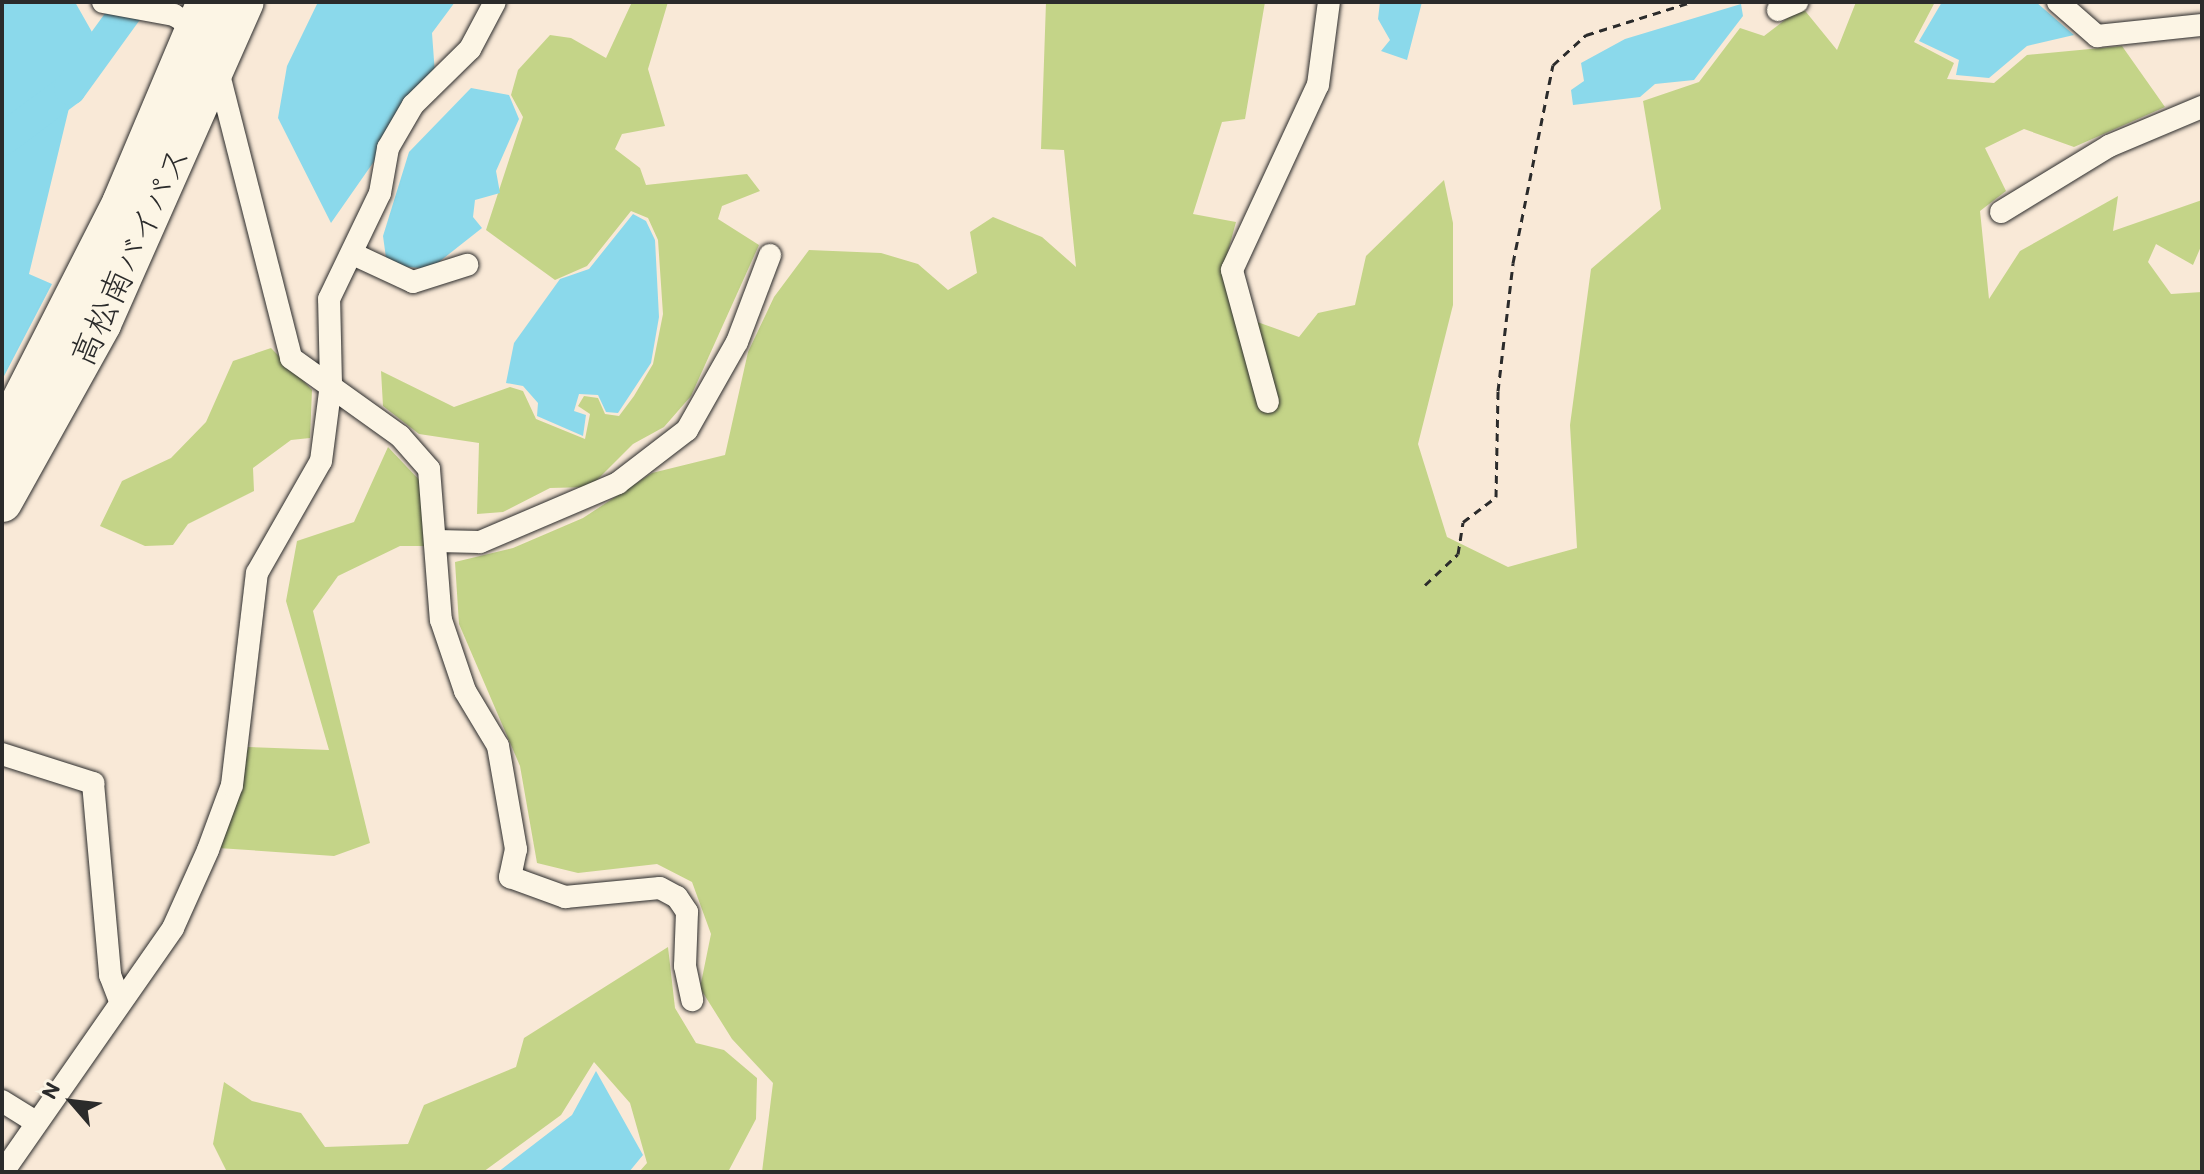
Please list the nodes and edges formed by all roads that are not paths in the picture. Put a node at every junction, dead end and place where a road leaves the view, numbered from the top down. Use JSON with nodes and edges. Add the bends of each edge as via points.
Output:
{"nodes":[{"id":1,"x":495,"y":2,"type":"edge"},
{"id":2,"x":1329,"y":2,"type":"edge"},
{"id":3,"x":2058,"y":2,"type":"edge"},
{"id":4,"x":109,"y":4,"type":"edge"},
{"id":5,"x":222,"y":11,"type":"edge"},
{"id":6,"x":2202,"y":25,"type":"edge"},
{"id":7,"x":218,"y":83,"type":"junction"},
{"id":8,"x":2202,"y":107,"type":"edge"},
{"id":9,"x":162,"y":112,"type":"junction"},
{"id":10,"x":2001,"y":212,"type":"dead end"},
{"id":11,"x":353,"y":254,"type":"junction"},
{"id":12,"x":770,"y":255,"type":"dead end"},
{"id":13,"x":467,"y":265,"type":"dead end"},
{"id":14,"x":331,"y":384,"type":"junction"},
{"id":15,"x":1268,"y":402,"type":"dead end"},
{"id":16,"x":2,"y":439,"type":"edge"},
{"id":17,"x":2,"y":502,"type":"edge"},
{"id":18,"x":437,"y":541,"type":"junction"},
{"id":19,"x":2,"y":754,"type":"edge"},
{"id":20,"x":692,"y":1000,"type":"dead end"},
{"id":21,"x":120,"y":1001,"type":"junction"},
{"id":22,"x":2,"y":1101,"type":"edge"},
{"id":23,"x":36,"y":1122,"type":"junction"},
{"id":24,"x":7,"y":1171,"type":"edge"}],
"edges":[{"from":1,"to":11,"type":"street","via":[[470,49],[413,105],[388,148],[380,193]]},
{"from":2,"to":15,"type":"street","via":[[1318,85],[1232,270]]},
{"from":3,"to":6,"type":"street","via":[[2097,36]]},
{"from":4,"to":5,"type":"street","via":[[137,13]]},
{"from":5,"to":7,"type":"highway","name":"高松南バイパス"},
{"from":5,"to":9,"type":"highway","name":"高松南バイパス"},
{"from":7,"to":9,"type":"street"},
{"from":7,"to":14,"type":"street","via":[[291,358]]},
{"from":7,"to":17,"type":"highway","name":"高松南バイパス","via":[[101,324]]},
{"from":8,"to":10,"type":"street","via":[[2109,146]]},
{"from":9,"to":16,"type":"highway","name":"高松南バイパス","via":[[71,310]]},
{"from":11,"to":13,"type":"street","via":[[413,282]]},
{"from":11,"to":14,"type":"street","via":[[329,299]]},
{"from":12,"to":18,"type":"street","via":[[737,342],[687,430],[618,483],[480,542]]},
{"from":14,"to":18,"type":"street","via":[[400,436],[429,469]]},
{"from":14,"to":21,"type":"street","via":[[321,461],[257,573],[232,785],[173,928]]},
{"from":18,"to":20,"type":"street","via":[[441,620],[465,691],[498,746],[516,849],[510,877],[565,897],[660,888],[677,897],[687,912],[685,966]]},
{"from":19,"to":21,"type":"street","via":[[93,783],[110,975]]},
{"from":21,"to":23,"type":"street"},
{"from":22,"to":23,"type":"street"},
{"from":23,"to":24,"type":"street"}]}
